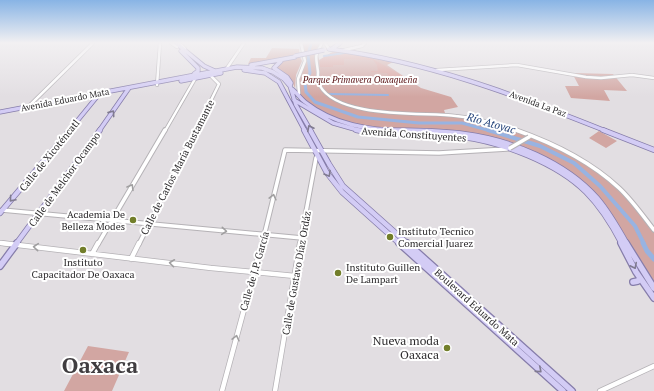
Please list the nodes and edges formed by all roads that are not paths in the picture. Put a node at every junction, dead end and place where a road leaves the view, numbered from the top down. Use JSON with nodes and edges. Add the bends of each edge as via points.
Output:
{"nodes":[{"id":1,"x":74,"y":61,"type":"edge"},
{"id":2,"x":159,"y":61,"type":"edge"},
{"id":3,"x":193,"y":61,"type":"edge"},
{"id":4,"x":194,"y":61,"type":"edge"},
{"id":5,"x":195,"y":61,"type":"edge"},
{"id":6,"x":199,"y":61,"type":"edge"},
{"id":7,"x":234,"y":61,"type":"edge"},
{"id":8,"x":270,"y":61,"type":"edge"},
{"id":9,"x":271,"y":61,"type":"edge"},
{"id":10,"x":277,"y":61,"type":"edge"},
{"id":11,"x":280,"y":61,"type":"edge"},
{"id":12,"x":305,"y":61,"type":"edge"},
{"id":13,"x":316,"y":61,"type":"edge"},
{"id":14,"x":397,"y":61,"type":"edge"},
{"id":15,"x":268,"y":62,"type":"junction"},
{"id":16,"x":231,"y":67,"type":"junction"},
{"id":17,"x":237,"y":67,"type":"junction"},
{"id":18,"x":244,"y":67,"type":"junction"},
{"id":19,"x":255,"y":69,"type":"junction"},
{"id":20,"x":431,"y":70,"type":"junction"},
{"id":21,"x":448,"y":70,"type":"junction"},
{"id":22,"x":217,"y":71,"type":"junction"},
{"id":23,"x":227,"y":71,"type":"junction"},
{"id":24,"x":208,"y":73,"type":"junction"},
{"id":25,"x":198,"y":74,"type":"junction"},
{"id":26,"x":272,"y":74,"type":"junction"},
{"id":27,"x":451,"y":75,"type":"junction"},
{"id":28,"x":211,"y":76,"type":"junction"},
{"id":29,"x":194,"y":77,"type":"junction"},
{"id":30,"x":654,"y":78,"type":"edge"},
{"id":31,"x":157,"y":84,"type":"junction"},
{"id":32,"x":163,"y":84,"type":"junction"},
{"id":33,"x":291,"y":88,"type":"junction"},
{"id":34,"x":128,"y":89,"type":"junction"},
{"id":35,"x":283,"y":90,"type":"junction"},
{"id":36,"x":298,"y":91,"type":"junction"},
{"id":37,"x":98,"y":94,"type":"junction"},
{"id":38,"x":294,"y":100,"type":"junction"},
{"id":39,"x":305,"y":103,"type":"junction"},
{"id":40,"x":28,"y":106,"type":"junction"},
{"id":41,"x":295,"y":109,"type":"junction"},
{"id":42,"x":21,"y":110,"type":"junction"},
{"id":43,"x":0,"y":113,"type":"edge"},
{"id":44,"x":422,"y":133,"type":"junction"},
{"id":45,"x":530,"y":135,"type":"junction"},
{"id":46,"x":507,"y":148,"type":"junction"},
{"id":47,"x":654,"y":150,"type":"edge"},
{"id":48,"x":319,"y":152,"type":"junction"},
{"id":49,"x":361,"y":210,"type":"junction"},
{"id":50,"x":1,"y":212,"type":"edge"},
{"id":51,"x":39,"y":212,"type":"junction"},
{"id":52,"x":375,"y":215,"type":"junction"},
{"id":53,"x":111,"y":221,"type":"junction"},
{"id":54,"x":148,"y":224,"type":"junction"},
{"id":55,"x":654,"y":230,"type":"edge"},
{"id":56,"x":264,"y":235,"type":"junction"},
{"id":57,"x":621,"y":236,"type":"junction"},
{"id":58,"x":302,"y":238,"type":"junction"},
{"id":59,"x":0,"y":243,"type":"edge"},
{"id":60,"x":16,"y":245,"type":"junction"},
{"id":61,"x":92,"y":254,"type":"junction"},
{"id":62,"x":130,"y":259,"type":"junction"},
{"id":63,"x":0,"y":266,"type":"edge"},
{"id":64,"x":253,"y":272,"type":"junction"},
{"id":65,"x":295,"y":276,"type":"junction"},
{"id":66,"x":640,"y":278,"type":"junction"},
{"id":67,"x":633,"y":282,"type":"dead end"},
{"id":68,"x":654,"y":288,"type":"edge"},
{"id":69,"x":654,"y":298,"type":"edge"},
{"id":70,"x":654,"y":366,"type":"edge"},
{"id":71,"x":222,"y":391,"type":"edge"},
{"id":72,"x":275,"y":391,"type":"edge"},
{"id":73,"x":563,"y":391,"type":"edge"},
{"id":74,"x":572,"y":391,"type":"edge"},
{"id":75,"x":600,"y":391,"type":"edge"}],
"edges":[{"from":1,"to":40,"type":"street"},
{"from":2,"to":31,"type":"street"},
{"from":3,"to":29,"type":"main road","via":[[199,69]]},
{"from":4,"to":25,"type":"main road","via":[[199,66]]},
{"from":5,"to":24,"type":"main road"},
{"from":6,"to":22,"type":"main road"},
{"from":7,"to":16,"type":"street"},
{"from":8,"to":17,"type":"main road"},
{"from":9,"to":15,"type":"main road"},
{"from":10,"to":26,"type":"main road"},
{"from":11,"to":33,"type":"main road","via":[[274,68],[290,79]]},
{"from":12,"to":36,"type":"street","via":[[298,79]]},
{"from":13,"to":45,"type":"street","via":[[319,86],[330,97],[345,104],[376,111],[472,118]]},
{"from":14,"to":20,"type":"main road","name":"Avenida La Paz"},
{"from":15,"to":18,"type":"main road"},
{"from":15,"to":19,"type":"main road"},
{"from":16,"to":17,"type":"main road"},
{"from":16,"to":23,"type":"main road"},
{"from":17,"to":18,"type":"main road"},
{"from":18,"to":19,"type":"main road"},
{"from":18,"to":23,"type":"main road"},
{"from":19,"to":23,"type":"main road"},
{"from":19,"to":26,"type":"main road"},
{"from":20,"to":21,"type":"street"},
{"from":20,"to":27,"type":"main road","name":"Avenida La Paz"},
{"from":21,"to":27,"type":"main road"},
{"from":21,"to":30,"type":"street","via":[[517,65],[601,78],[632,74]]},
{"from":22,"to":23,"type":"main road"},
{"from":22,"to":24,"type":"main road"},
{"from":23,"to":28,"type":"main road"},
{"from":24,"to":25,"type":"main road"},
{"from":24,"to":28,"type":"main road"},
{"from":25,"to":29,"type":"main road"},
{"from":25,"to":32,"type":"main road"},
{"from":26,"to":33,"type":"main road","via":[[284,79]]},
{"from":26,"to":35,"type":"main road","name":"Boulevard Eduardo Mata"},
{"from":27,"to":47,"type":"main road","name":"Avenida La Paz","via":[[483,84]]},
{"from":28,"to":29,"type":"main road"},
{"from":28,"to":54,"type":"street","name":"Calle de Carlos María Bustamante","via":[[219,84]]},
{"from":29,"to":31,"type":"main road"},
{"from":29,"to":32,"type":"main road"},
{"from":53,"to":29,"type":"street","one_way":true},
{"from":31,"to":32,"type":"main road"},
{"from":31,"to":34,"type":"main road"},
{"from":33,"to":36,"type":"main road","name":"Avenida Constituyentes"},
{"from":33,"to":38,"type":"main road","name":"Boulevard Eduardo Mata"},
{"from":34,"to":37,"type":"main road","name":"Avenida Eduardo Mata"},
{"from":51,"to":34,"type":"main road","name":"Calle de Melchor Ocampo","one_way":true},
{"from":35,"to":38,"type":"main road","name":"Avenida Constituyentes"},
{"from":35,"to":41,"type":"main road","name":"Boulevard Eduardo Mata"},
{"from":36,"to":39,"type":"main road","name":"Avenida Constituyentes"},
{"from":37,"to":40,"type":"main road","name":"Avenida Eduardo Mata"},
{"from":37,"to":42,"type":"main road","name":"Avenida Eduardo Mata"},
{"from":37,"to":50,"type":"main road","name":"Calle de Xicoténcatl","one_way":true},
{"from":38,"to":39,"type":"main road","name":"Avenida Constituyentes"},
{"from":38,"to":41,"type":"main road","name":"Boulevard Eduardo Mata"},
{"from":39,"to":41,"type":"main road"},
{"from":39,"to":44,"type":"main road","name":"Avenida Constituyentes","via":[[330,122],[346,128]]},
{"from":40,"to":42,"type":"street"},
{"from":40,"to":43,"type":"main road","name":"Avenida Eduardo Mata"},
{"from":41,"to":48,"type":"main road","name":"Boulevard Eduardo Mata"},
{"from":42,"to":43,"type":"main road","name":"Avenida Eduardo Mata"},
{"from":44,"to":46,"type":"main road","name":"Avenida Constituyentes","via":[[471,138]]},
{"from":44,"to":57,"type":"main road","name":"Avenida Constituyentes","via":[[480,136],[540,158],[585,186]]},
{"from":45,"to":46,"type":"street","bridge":true},
{"from":45,"to":55,"type":"street","via":[[562,149],[606,177],[628,197]]},
{"from":46,"to":48,"type":"street","via":[[439,153]]},
{"from":46,"to":57,"type":"main road","name":"Avenida Constituyentes","via":[[570,179],[591,198]]},
{"from":48,"to":49,"type":"main road","name":"Boulevard Eduardo Mata","one_way":true,"via":[[332,181]]},
{"from":48,"to":52,"type":"main road","name":"Boulevard Eduardo Mata","via":[[343,186]]},
{"from":56,"to":48,"type":"street","name":"Calle de J.P. García","one_way":true,"via":[[285,150]]},
{"from":48,"to":58,"type":"street","name":"Calle de Gustavo Díaz Ordáz","via":[[312,176]]},
{"from":49,"to":52,"type":"street"},
{"from":49,"to":73,"type":"main road","name":"Boulevard Eduardo Mata","one_way":true},
{"from":50,"to":51,"type":"street"},
{"from":51,"to":53,"type":"street"},
{"from":51,"to":60,"type":"main road","name":"Calle de Melchor Ocampo"},
{"from":52,"to":74,"type":"main road","name":"Boulevard Eduardo Mata"},
{"from":53,"to":54,"type":"street"},
{"from":53,"to":61,"type":"street"},
{"from":54,"to":56,"type":"street","one_way":true},
{"from":54,"to":62,"type":"street","name":"Calle de Carlos María Bustamante"},
{"from":56,"to":58,"type":"street"},
{"from":56,"to":64,"type":"street","name":"Calle de J.P. García"},
{"from":57,"to":66,"type":"main road","name":"Avenida Constituyentes","one_way":true},
{"from":57,"to":68,"type":"main road","name":"Avenida Constituyentes"},
{"from":58,"to":65,"type":"street","name":"Calle de Gustavo Díaz Ordáz"},
{"from":59,"to":60,"type":"street"},
{"from":61,"to":60,"type":"street","one_way":true},
{"from":60,"to":63,"type":"main road","name":"Calle de Melchor Ocampo"},
{"from":61,"to":62,"type":"street"},
{"from":64,"to":62,"type":"street","one_way":true},
{"from":64,"to":65,"type":"street"},
{"from":71,"to":64,"type":"street","name":"Calle de J.P. García","one_way":true},
{"from":65,"to":72,"type":"street","name":"Calle de Gustavo Díaz Ordáz"},
{"from":66,"to":67,"type":"main road"},
{"from":66,"to":69,"type":"main road","name":"Avenida Constituyentes"},
{"from":70,"to":75,"type":"street"}]}
